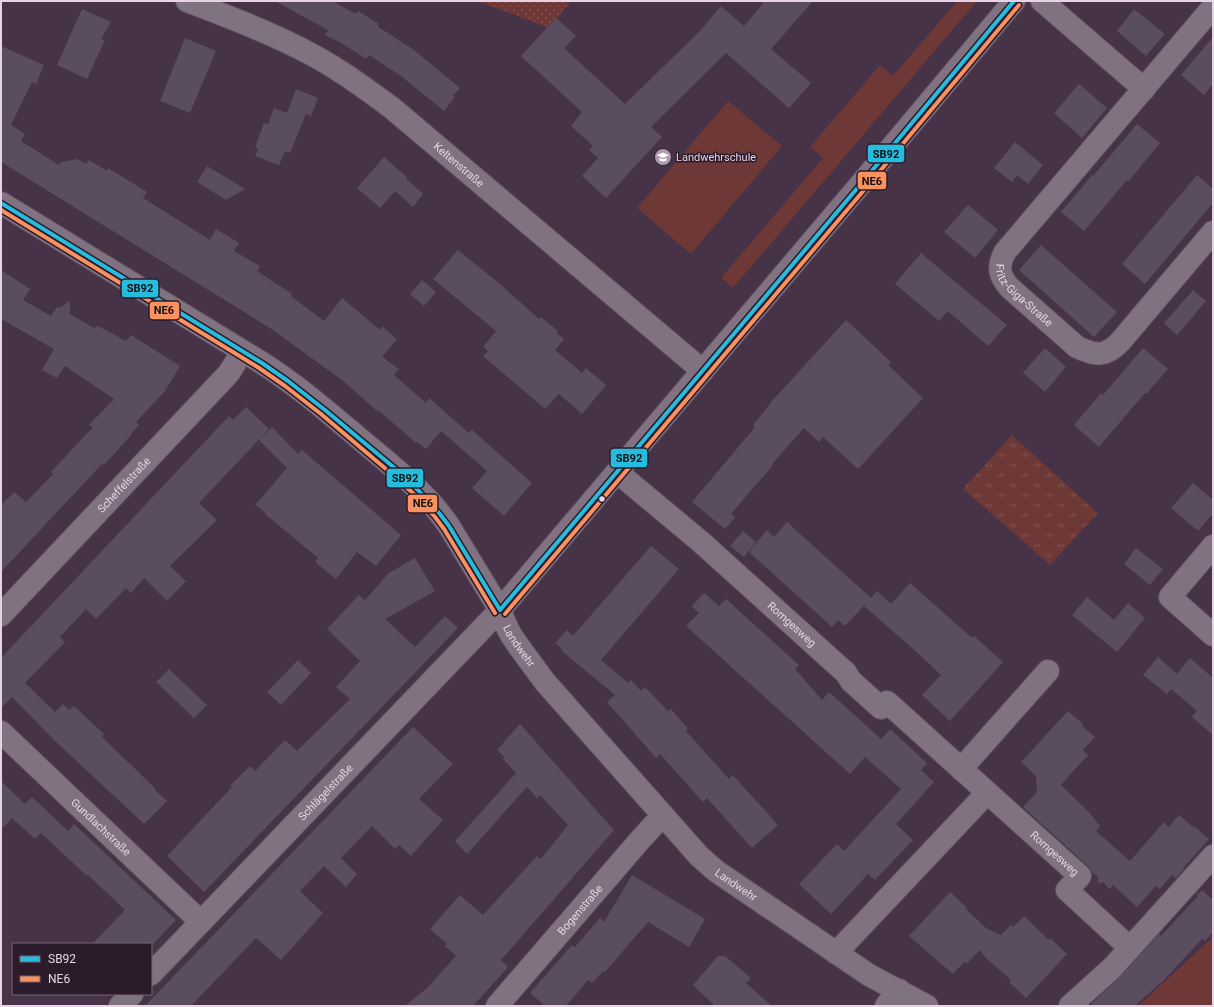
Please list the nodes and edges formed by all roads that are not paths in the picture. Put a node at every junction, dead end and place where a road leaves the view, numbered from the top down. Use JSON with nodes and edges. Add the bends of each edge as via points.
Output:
{"nodes":[{"id":1,"x":187,"y":1,"type":"edge"},
{"id":2,"x":1014,"y":1,"type":"edge"},
{"id":3,"x":1042,"y":1,"type":"edge"},
{"id":4,"x":1213,"y":7,"type":"edge"},
{"id":5,"x":1144,"y":89,"type":"junction"},
{"id":6,"x":1,"y":203,"type":"edge"},
{"id":7,"x":1213,"y":232,"type":"edge"},
{"id":8,"x":242,"y":352,"type":"junction"},
{"id":9,"x":703,"y":371,"type":"junction"},
{"id":10,"x":617,"y":472,"type":"junction"},
{"id":11,"x":1213,"y":546,"type":"edge"},
{"id":12,"x":500,"y":610,"type":"junction"},
{"id":13,"x":1,"y":615,"type":"edge"},
{"id":14,"x":1213,"y":635,"type":"edge"},
{"id":15,"x":1048,"y":671,"type":"dead end"},
{"id":16,"x":1,"y":732,"type":"edge"},
{"id":17,"x":961,"y":769,"type":"junction"},
{"id":18,"x":987,"y":793,"type":"junction"},
{"id":19,"x":663,"y":815,"type":"junction"},
{"id":20,"x":1213,"y":856,"type":"edge"},
{"id":21,"x":201,"y":922,"type":"junction"},
{"id":22,"x":1130,"y":948,"type":"junction"},
{"id":23,"x":836,"y":953,"type":"junction"},
{"id":24,"x":152,"y":973,"type":"edge"},
{"id":25,"x":131,"y":995,"type":"edge"},
{"id":26,"x":892,"y":998,"type":"edge"},
{"id":27,"x":120,"y":1006,"type":"edge"},
{"id":28,"x":497,"y":1006,"type":"edge"},
{"id":29,"x":927,"y":1006,"type":"edge"},
{"id":30,"x":1070,"y":1006,"type":"edge"}],
"edges":[{"from":1,"to":9,"type":"street","name":"Keltenstraße","via":[[298,47],[347,76],[392,108]]},
{"from":2,"to":9,"type":"street","name":"Schlägelstraße"},
{"from":3,"to":5,"type":"street"},
{"from":4,"to":5,"type":"street","name":"Fritz-Giga-Straße"},
{"from":5,"to":7,"type":"street","name":"Fritz-Giga-Straße","via":[[1005,252],[1000,263],[1000,274],[1010,288],[1077,347],[1090,353],[1101,354],[1112,350],[1120,342]]},
{"from":6,"to":8,"type":"street","name":"Landwehr"},
{"from":8,"to":12,"type":"street","name":"Landwehr","via":[[301,390],[428,499],[449,526]]},
{"from":8,"to":13,"type":"street","name":"Scheffelstraße","via":[[229,373]]},
{"from":9,"to":10,"type":"street","name":"Schlägelstraße"},
{"from":10,"to":12,"type":"street","name":"Schlägelstraße"},
{"from":10,"to":17,"type":"street","name":"Romgesweg","via":[[701,542],[846,673],[851,681],[881,708],[887,702]]},
{"from":11,"to":14,"type":"street","via":[[1170,597]]},
{"from":12,"to":19,"type":"street","name":"Landwehr","via":[[511,635],[545,682]]},
{"from":12,"to":21,"type":"street","name":"Schlägelstraße"},
{"from":15,"to":17,"type":"street"},
{"from":16,"to":21,"type":"street","name":"Gundlachstraße"},
{"from":17,"to":18,"type":"street","name":"Romgesweg"},
{"from":18,"to":22,"type":"street","name":"Romgesweg","via":[[1080,876],[1067,890]]},
{"from":18,"to":23,"type":"street"},
{"from":19,"to":23,"type":"street","name":"Landwehr","via":[[699,856],[716,871]]},
{"from":19,"to":28,"type":"street","name":"Bogenstraße"},
{"from":20,"to":22,"type":"street"},
{"from":21,"to":24,"type":"street","name":"Schlägelstraße"},
{"from":22,"to":30,"type":"street"},
{"from":23,"to":26,"type":"street","name":"Landwehr","via":[[869,974]]},
{"from":25,"to":27,"type":"street"},
{"from":26,"to":29,"type":"street","name":"Landwehr"}]}
